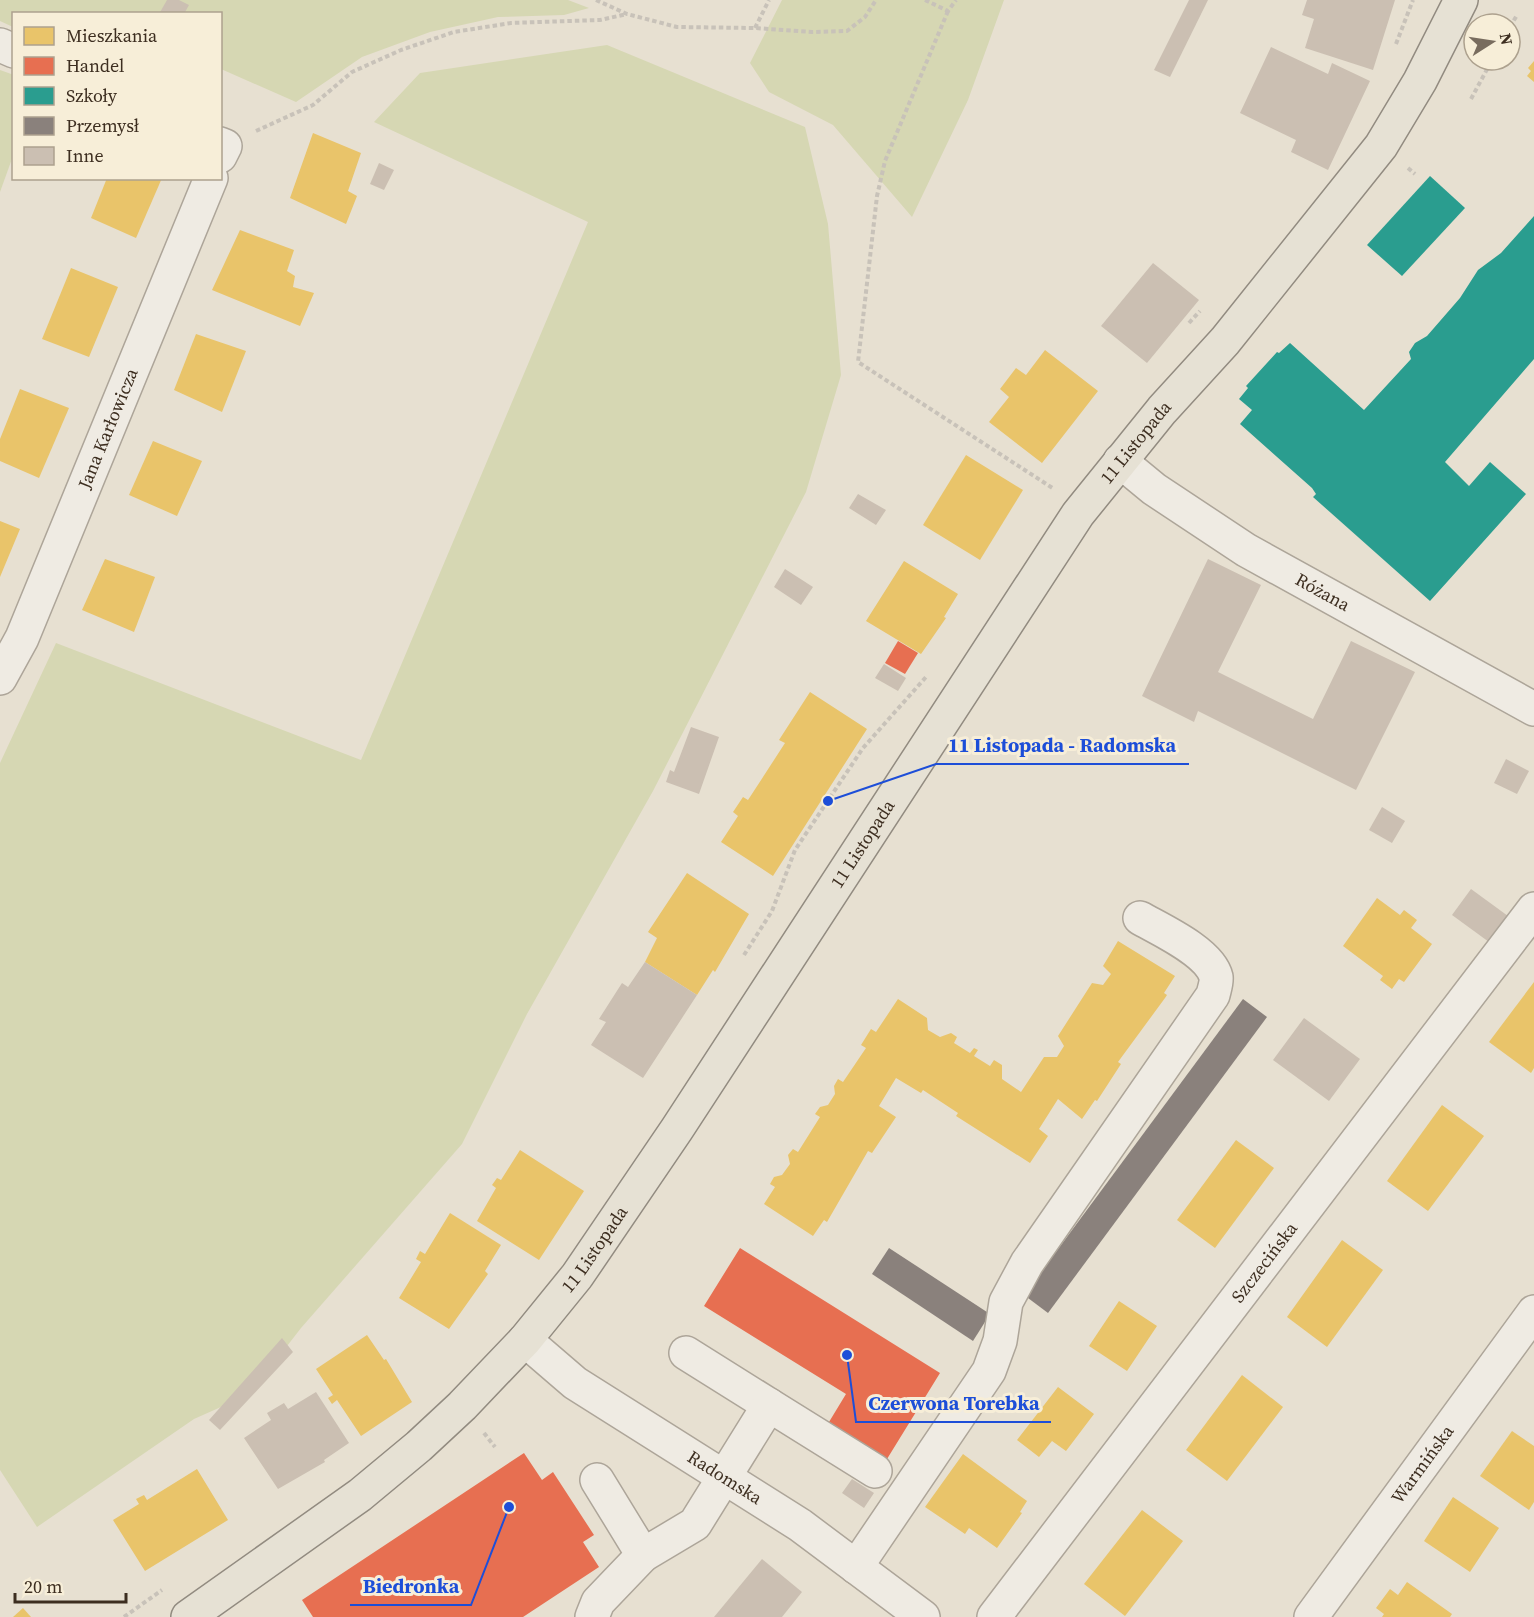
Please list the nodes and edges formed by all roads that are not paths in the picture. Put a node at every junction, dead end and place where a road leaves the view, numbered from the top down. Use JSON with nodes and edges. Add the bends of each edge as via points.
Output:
{"nodes":[{"id":1,"x":1461,"y":0,"type":"edge"},
{"id":2,"x":210,"y":180,"type":"edge"},
{"id":3,"x":1120,"y":461,"type":"junction"},
{"id":4,"x":0,"y":678,"type":"edge"},
{"id":5,"x":1534,"y":709,"type":"edge"},
{"id":6,"x":1534,"y":909,"type":"edge"},
{"id":7,"x":1140,"y":918,"type":"dead end"},
{"id":8,"x":1534,"y":1312,"type":"edge"},
{"id":9,"x":525,"y":1340,"type":"junction"},
{"id":10,"x":686,"y":1353,"type":"dead end"},
{"id":11,"x":769,"y":1405,"type":"junction"},
{"id":12,"x":875,"y":1471,"type":"dead end"},
{"id":13,"x":726,"y":1478,"type":"junction"},
{"id":14,"x":597,"y":1480,"type":"dead end"},
{"id":15,"x":643,"y":1555,"type":"junction"},
{"id":16,"x":856,"y":1567,"type":"junction"},
{"id":17,"x":188,"y":1617,"type":"edge"},
{"id":18,"x":592,"y":1617,"type":"edge"},
{"id":19,"x":923,"y":1617,"type":"edge"},
{"id":20,"x":994,"y":1617,"type":"edge"},
{"id":21,"x":1311,"y":1617,"type":"edge"}],
"edges":[{"from":1,"to":3,"type":"main road","name":"11 Listopada","via":[[1381,146],[1225,341]]},
{"from":2,"to":4,"type":"street","name":"Jana Karłowicza","via":[[22,638]]},
{"from":3,"to":5,"type":"street","name":"Różana","via":[[1154,489],[1246,550]]},
{"from":3,"to":9,"type":"main road","name":"11 Listopada","via":[[1034,580],[620,1216]]},
{"from":6,"to":20,"type":"street","name":"Szczecińska"},
{"from":7,"to":16,"type":"street","via":[[1190,947],[1210,964],[1217,979],[1213,995],[1027,1263],[1006,1302],[1000,1341],[989,1371]]},
{"from":8,"to":21,"type":"street","name":"Warmińska"},
{"from":9,"to":13,"type":"street","name":"Radomska","via":[[575,1383]]},
{"from":9,"to":17,"type":"main road","name":"11 Listopada","via":[[462,1406],[360,1495]]},
{"from":10,"to":11,"type":"street"},
{"from":11,"to":12,"type":"street"},
{"from":11,"to":13,"type":"street"},
{"from":13,"to":15,"type":"street","via":[[695,1524]]},
{"from":13,"to":16,"type":"street","name":"Radomska","via":[[800,1525]]},
{"from":14,"to":15,"type":"street"},
{"from":15,"to":18,"type":"street","via":[[598,1602]]},
{"from":16,"to":19,"type":"street","name":"Radomska"}]}
